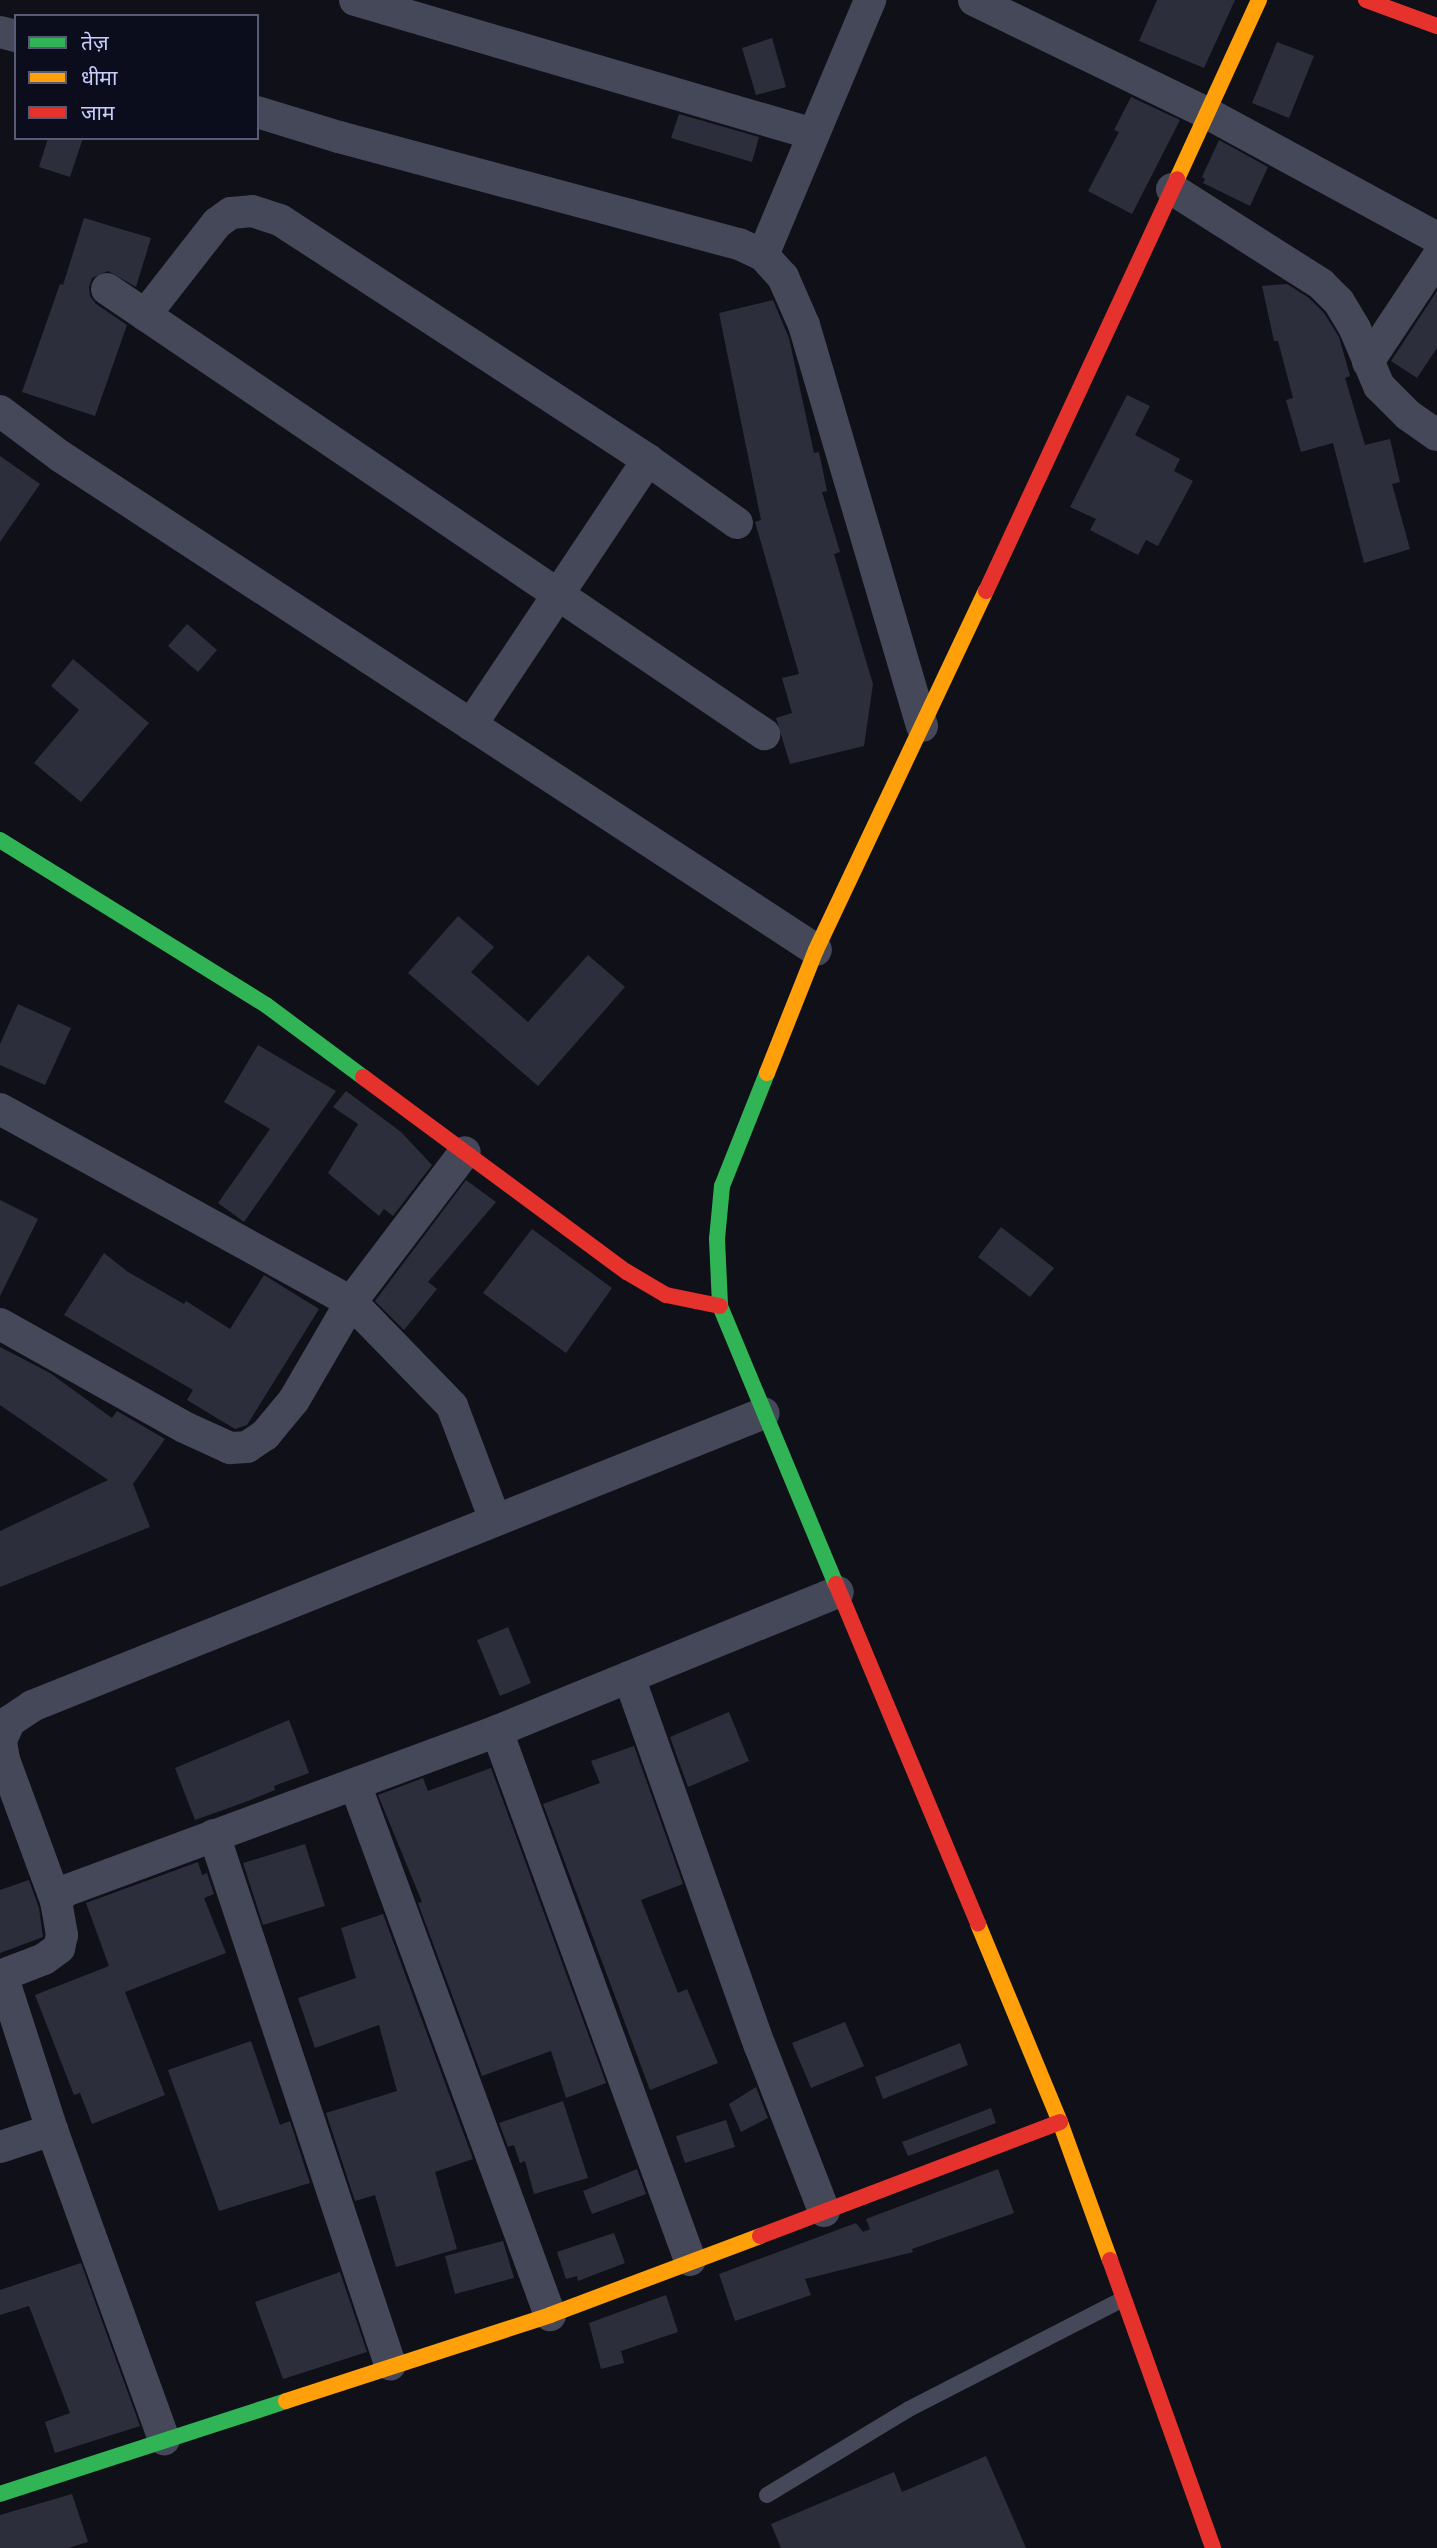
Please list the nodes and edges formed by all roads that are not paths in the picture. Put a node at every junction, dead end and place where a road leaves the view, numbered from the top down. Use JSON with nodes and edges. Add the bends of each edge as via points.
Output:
{"nodes":[{"id":1,"x":355,"y":0,"type":"edge"},
{"id":2,"x":870,"y":0,"type":"edge"},
{"id":3,"x":974,"y":0,"type":"edge"},
{"id":4,"x":1259,"y":0,"type":"edge"},
{"id":5,"x":1366,"y":0,"type":"edge"},
{"id":6,"x":1437,"y":26,"type":"edge"},
{"id":7,"x":259,"y":113,"type":"edge"},
{"id":8,"x":1207,"y":113,"type":"junction"},
{"id":9,"x":814,"y":134,"type":"junction"},
{"id":10,"x":1172,"y":189,"type":"junction"},
{"id":11,"x":1437,"y":238,"type":"edge"},
{"id":12,"x":763,"y":255,"type":"junction"},
{"id":13,"x":1437,"y":258,"type":"edge"},
{"id":14,"x":107,"y":289,"type":"dead end"},
{"id":15,"x":145,"y":315,"type":"junction"},
{"id":16,"x":1368,"y":362,"type":"junction"},
{"id":17,"x":0,"y":411,"type":"edge"},
{"id":18,"x":1437,"y":435,"type":"edge"},
{"id":19,"x":648,"y":460,"type":"junction"},
{"id":20,"x":737,"y":523,"type":"dead end"},
{"id":21,"x":558,"y":594,"type":"junction"},
{"id":22,"x":471,"y":725,"type":"junction"},
{"id":23,"x":922,"y":726,"type":"junction"},
{"id":24,"x":764,"y":734,"type":"dead end"},
{"id":25,"x":2,"y":847,"type":"edge"},
{"id":26,"x":816,"y":950,"type":"junction"},
{"id":27,"x":0,"y":1109,"type":"edge"},
{"id":28,"x":464,"y":1152,"type":"junction"},
{"id":29,"x":351,"y":1302,"type":"junction"},
{"id":30,"x":720,"y":1307,"type":"junction"},
{"id":31,"x":0,"y":1324,"type":"edge"},
{"id":32,"x":764,"y":1413,"type":"junction"},
{"id":33,"x":495,"y":1520,"type":"junction"},
{"id":34,"x":838,"y":1592,"type":"junction"},
{"id":35,"x":629,"y":1677,"type":"junction"},
{"id":36,"x":497,"y":1731,"type":"junction"},
{"id":37,"x":355,"y":1784,"type":"junction"},
{"id":38,"x":214,"y":1835,"type":"junction"},
{"id":39,"x":56,"y":1901,"type":"junction"},
{"id":40,"x":1,"y":1975,"type":"edge"},
{"id":41,"x":1060,"y":2122,"type":"junction"},
{"id":42,"x":52,"y":2130,"type":"junction"},
{"id":43,"x":0,"y":2147,"type":"edge"},
{"id":44,"x":824,"y":2211,"type":"junction"},
{"id":45,"x":690,"y":2260,"type":"junction"},
{"id":46,"x":1124,"y":2298,"type":"junction"},
{"id":47,"x":550,"y":2315,"type":"junction"},
{"id":48,"x":390,"y":2364,"type":"junction"},
{"id":49,"x":164,"y":2440,"type":"junction"},
{"id":50,"x":0,"y":2494,"type":"edge"},
{"id":51,"x":767,"y":2495,"type":"dead end"},
{"id":52,"x":1213,"y":2548,"type":"edge"}],
"edges":[{"from":1,"to":9,"type":"street"},
{"from":2,"to":9,"type":"street"},
{"from":3,"to":8,"type":"street"},
{"from":4,"to":8,"type":"street"},
{"from":5,"to":6,"type":"street"},
{"from":7,"to":12,"type":"street","via":[[739,244]]},
{"from":8,"to":10,"type":"street"},
{"from":8,"to":11,"type":"street"},
{"from":9,"to":12,"type":"street"},
{"from":10,"to":16,"type":"street","via":[[1321,284],[1344,311]]},
{"from":10,"to":23,"type":"street"},
{"from":12,"to":23,"type":"street","via":[[783,277],[804,325]]},
{"from":13,"to":16,"type":"street"},
{"from":14,"to":15,"type":"street"},
{"from":15,"to":19,"type":"street","via":[[217,223],[231,213],[252,211],[280,220]]},
{"from":15,"to":21,"type":"street"},
{"from":16,"to":18,"type":"street","via":[[1380,386],[1408,415]]},
{"from":17,"to":22,"type":"street","via":[[60,456]]},
{"from":19,"to":20,"type":"street"},
{"from":19,"to":21,"type":"street"},
{"from":21,"to":22,"type":"street"},
{"from":21,"to":24,"type":"street"},
{"from":22,"to":26,"type":"street"},
{"from":23,"to":26,"type":"street"},
{"from":25,"to":28,"type":"street","via":[[266,1004]]},
{"from":26,"to":30,"type":"street","via":[[722,1186],[717,1239]]},
{"from":27,"to":29,"type":"street"},
{"from":28,"to":29,"type":"street"},
{"from":28,"to":30,"type":"street","via":[[627,1272],[666,1295]]},
{"from":29,"to":31,"type":"street","via":[[293,1400],[265,1435],[247,1447],[230,1448],[184,1427]]},
{"from":29,"to":33,"type":"street","via":[[452,1406]]},
{"from":30,"to":32,"type":"street"},
{"from":32,"to":33,"type":"street"},
{"from":32,"to":34,"type":"street"},
{"from":33,"to":39,"type":"street","via":[[33,1706],[10,1721],[1,1740],[4,1760]]},
{"from":34,"to":35,"type":"street"},
{"from":34,"to":41,"type":"street"},
{"from":35,"to":36,"type":"street"},
{"from":35,"to":44,"type":"street","via":[[760,2046]]},
{"from":36,"to":37,"type":"street"},
{"from":36,"to":45,"type":"street"},
{"from":37,"to":38,"type":"street"},
{"from":37,"to":47,"type":"street"},
{"from":38,"to":39,"type":"street","via":[[65,1891]]},
{"from":38,"to":48,"type":"street"},
{"from":39,"to":40,"type":"street","via":[[62,1935],[59,1948],[44,1959]]},
{"from":40,"to":42,"type":"street"},
{"from":41,"to":44,"type":"street"},
{"from":41,"to":46,"type":"street"},
{"from":42,"to":43,"type":"street"},
{"from":42,"to":49,"type":"street"},
{"from":44,"to":45,"type":"street"},
{"from":45,"to":47,"type":"street"},
{"from":46,"to":51,"type":"lane","via":[[909,2409]]},
{"from":46,"to":52,"type":"street"},
{"from":47,"to":48,"type":"street"},
{"from":48,"to":49,"type":"street"},
{"from":49,"to":50,"type":"street"}]}
